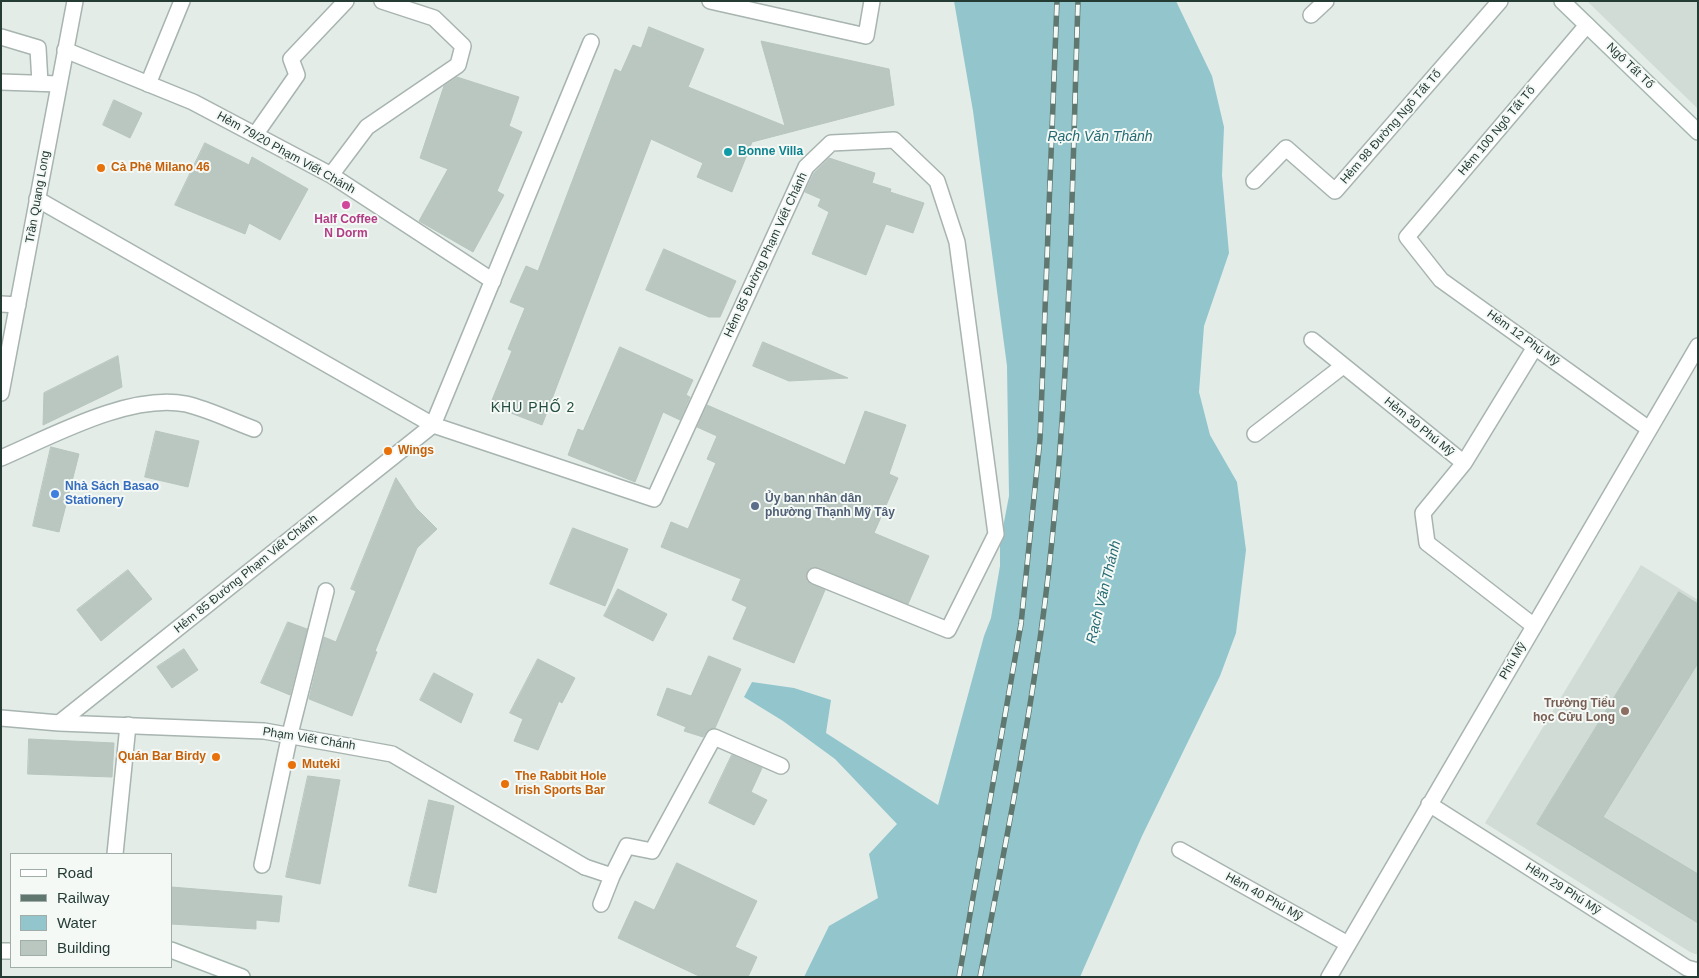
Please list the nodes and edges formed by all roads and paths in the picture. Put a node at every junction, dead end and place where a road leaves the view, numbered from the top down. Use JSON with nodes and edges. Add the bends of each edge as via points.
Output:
{"nodes":[{"id":1,"x":75,"y":1,"type":"edge"},
{"id":2,"x":182,"y":1,"type":"edge"},
{"id":3,"x":346,"y":1,"type":"edge"},
{"id":4,"x":382,"y":1,"type":"edge"},
{"id":5,"x":710,"y":1,"type":"edge"},
{"id":6,"x":872,"y":1,"type":"edge"},
{"id":7,"x":1326,"y":1,"type":"edge"},
{"id":8,"x":1500,"y":1,"type":"edge"},
{"id":9,"x":1562,"y":1,"type":"edge"},
{"id":10,"x":1311,"y":15,"type":"dead end"},
{"id":11,"x":1587,"y":25,"type":"junction"},
{"id":12,"x":1,"y":37,"type":"edge"},
{"id":13,"x":591,"y":42,"type":"dead end"},
{"id":14,"x":65,"y":50,"type":"junction"},
{"id":15,"x":1,"y":82,"type":"edge"},
{"id":16,"x":40,"y":83,"type":"junction"},
{"id":17,"x":59,"y":84,"type":"junction"},
{"id":18,"x":148,"y":84,"type":"junction"},
{"id":19,"x":1698,"y":132,"type":"edge"},
{"id":20,"x":255,"y":135,"type":"junction"},
{"id":21,"x":331,"y":175,"type":"junction"},
{"id":22,"x":1254,"y":181,"type":"dead end"},
{"id":23,"x":38,"y":199,"type":"junction"},
{"id":24,"x":1408,"y":237,"type":"joint"},
{"id":25,"x":492,"y":281,"type":"junction"},
{"id":26,"x":1,"y":304,"type":"edge"},
{"id":27,"x":18,"y":305,"type":"junction"},
{"id":28,"x":1312,"y":340,"type":"dead end"},
{"id":29,"x":1698,"y":346,"type":"edge"},
{"id":30,"x":1535,"y":347,"type":"junction"},
{"id":31,"x":1343,"y":366,"type":"junction"},
{"id":32,"x":1,"y":393,"type":"edge"},
{"id":33,"x":433,"y":425,"type":"junction"},
{"id":34,"x":254,"y":429,"type":"dead end"},
{"id":35,"x":1649,"y":429,"type":"junction"},
{"id":36,"x":1255,"y":434,"type":"dead end"},
{"id":37,"x":1,"y":458,"type":"edge"},
{"id":38,"x":1464,"y":463,"type":"junction"},
{"id":39,"x":815,"y":576,"type":"dead end"},
{"id":40,"x":326,"y":591,"type":"dead end"},
{"id":41,"x":1534,"y":626,"type":"junction"},
{"id":42,"x":1,"y":718,"type":"edge"},
{"id":43,"x":59,"y":723,"type":"junction"},
{"id":44,"x":128,"y":725,"type":"junction"},
{"id":45,"x":290,"y":734,"type":"junction"},
{"id":46,"x":781,"y":766,"type":"dead end"},
{"id":47,"x":1429,"y":804,"type":"junction"},
{"id":48,"x":1180,"y":850,"type":"dead end"},
{"id":49,"x":115,"y":853,"type":"edge"},
{"id":50,"x":262,"y":865,"type":"dead end"},
{"id":51,"x":612,"y":876,"type":"junction"},
{"id":52,"x":601,"y":904,"type":"dead end"},
{"id":53,"x":1348,"y":944,"type":"junction"},
{"id":54,"x":172,"y":950,"type":"edge"},
{"id":55,"x":1698,"y":971,"type":"edge"},
{"id":56,"x":242,"y":977,"type":"edge"},
{"id":57,"x":1329,"y":977,"type":"edge"}],
"edges":[{"from":1,"to":14,"type":"street","name":"Trần Quang Long"},
{"from":2,"to":18,"type":"street"},
{"from":3,"to":20,"type":"street","via":[[291,59],[297,75]]},
{"from":4,"to":21,"type":"street","via":[[434,18],[463,46],[458,65],[367,126]]},
{"from":5,"to":6,"type":"street","via":[[866,36]]},
{"from":7,"to":10,"type":"street"},
{"from":8,"to":22,"type":"street","name":"Hẻm 98 Đường Ngô Tất Tố","via":[[1335,191],[1286,148]]},
{"from":9,"to":11,"type":"street","name":"Ngô Tất Tố"},
{"from":11,"to":19,"type":"street","name":"Ngô Tất Tố"},
{"from":11,"to":24,"type":"street","name":"Hẻm 100 Ngô Tất Tố"},
{"from":12,"to":16,"type":"street","via":[[38,48]]},
{"from":13,"to":25,"type":"street","name":"Hẻm 85 Đường Phạm Viết Chánh"},
{"from":14,"to":17,"type":"street","name":"Trần Quang Long"},
{"from":14,"to":18,"type":"street","name":"Hẻm 79/20 Phạm Viết Chánh"},
{"from":15,"to":16,"type":"street"},
{"from":16,"to":17,"type":"street"},
{"from":17,"to":23,"type":"street","name":"Trần Quang Long"},
{"from":18,"to":20,"type":"street","name":"Hẻm 79/20 Phạm Viết Chánh","via":[[193,102]]},
{"from":20,"to":21,"type":"street","name":"Hẻm 79/20 Phạm Viết Chánh"},
{"from":21,"to":25,"type":"street","name":"Hẻm 79/20 Phạm Viết Chánh"},
{"from":23,"to":27,"type":"street","name":"Trần Quang Long"},
{"from":23,"to":33,"type":"street"},
{"from":24,"to":30,"type":"street","name":"Hẻm 12 Phú Mỹ","via":[[1441,280]]},
{"from":25,"to":33,"type":"street","name":"Hẻm 85 Đường Phạm Viết Chánh"},
{"from":26,"to":27,"type":"street"},
{"from":27,"to":32,"type":"street","name":"Trần Quang Long"},
{"from":28,"to":31,"type":"street","name":"Hẻm 30 Phú Mỹ"},
{"from":29,"to":35,"type":"street","name":"Phú Mỹ"},
{"from":30,"to":35,"type":"street","name":"Hẻm 12 Phú Mỹ"},
{"from":30,"to":38,"type":"street"},
{"from":31,"to":36,"type":"street"},
{"from":31,"to":38,"type":"street","name":"Hẻm 30 Phú Mỹ"},
{"from":33,"to":39,"type":"street","name":"Hẻm 85 Đường Phạm Viết Chánh","via":[[654,499],[806,167],[832,143],[894,140],[937,181],[957,242],[996,534],[948,630]]},
{"from":33,"to":43,"type":"street","name":"Hẻm 85 Đường Phạm Viết Chánh"},
{"from":34,"to":37,"type":"street","via":[[185,404],[137,404],[86,421]]},
{"from":35,"to":41,"type":"street","name":"Phú Mỹ"},
{"from":38,"to":41,"type":"street","name":"Hẻm 30 Phú Mỹ","via":[[1423,513],[1427,543]]},
{"from":40,"to":45,"type":"street"},
{"from":41,"to":47,"type":"street","name":"Phú Mỹ"},
{"from":42,"to":43,"type":"street","name":"Phạm Viết Chánh"},
{"from":43,"to":44,"type":"street","name":"Phạm Viết Chánh"},
{"from":44,"to":45,"type":"street","name":"Phạm Viết Chánh"},
{"from":44,"to":49,"type":"street"},
{"from":45,"to":50,"type":"street"},
{"from":45,"to":51,"type":"street","name":"Phạm Viết Chánh","via":[[392,754],[585,867]]},
{"from":46,"to":51,"type":"street","via":[[714,737],[652,851],[627,846]]},
{"from":47,"to":53,"type":"street","name":"Phú Mỹ"},
{"from":47,"to":55,"type":"street","name":"Hẻm 29 Phú Mỹ","via":[[1687,968]]},
{"from":48,"to":53,"type":"street","name":"Hẻm 40 Phú Mỹ"},
{"from":51,"to":52,"type":"street"},
{"from":53,"to":57,"type":"street","name":"Phú Mỹ"},
{"from":54,"to":56,"type":"street"}]}
